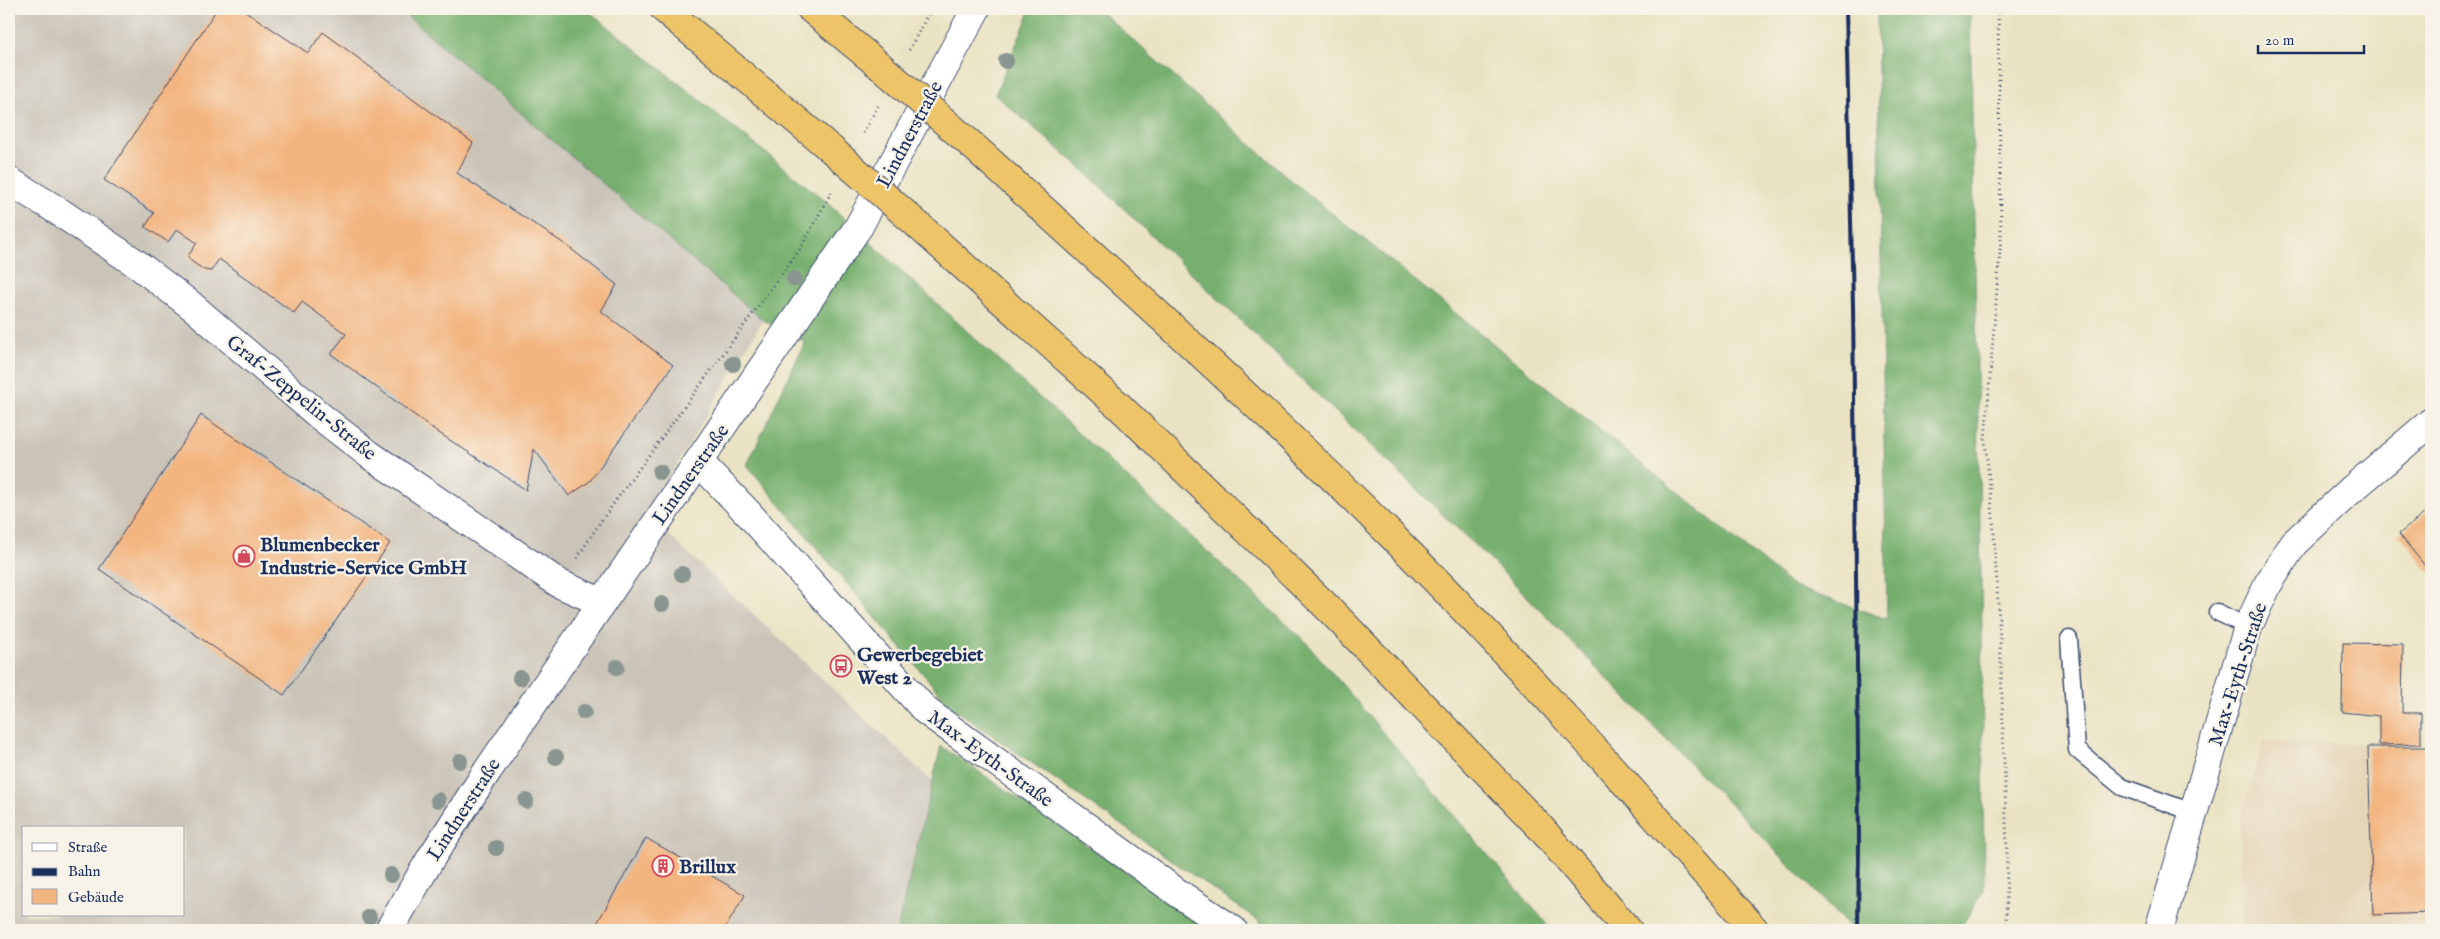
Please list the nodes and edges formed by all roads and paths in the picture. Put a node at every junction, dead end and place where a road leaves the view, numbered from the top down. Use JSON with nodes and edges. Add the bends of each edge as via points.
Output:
{"nodes":[{"id":1,"x":664,"y":9,"type":"edge"},
{"id":2,"x":811,"y":9,"type":"edge"},
{"id":3,"x":931,"y":9,"type":"edge"},
{"id":4,"x":976,"y":9,"type":"edge"},
{"id":5,"x":1998,"y":9,"type":"edge"},
{"id":6,"x":908,"y":52,"type":"dead end"},
{"id":7,"x":880,"y":103,"type":"dead end"},
{"id":8,"x":861,"y":137,"type":"dead end"},
{"id":9,"x":9,"y":181,"type":"edge"},
{"id":10,"x":833,"y":189,"type":"dead end"},
{"id":11,"x":2431,"y":422,"type":"edge"},
{"id":12,"x":699,"y":462,"type":"junction"},
{"id":13,"x":560,"y":584,"type":"junction"},
{"id":14,"x":601,"y":602,"type":"junction"},
{"id":15,"x":2217,"y":612,"type":"dead end"},
{"id":16,"x":2248,"y":626,"type":"junction"},
{"id":17,"x":2069,"y":639,"type":"dead end"},
{"id":18,"x":2195,"y":813,"type":"junction"},
{"id":19,"x":389,"y":930,"type":"edge"},
{"id":20,"x":1233,"y":930,"type":"edge"},
{"id":21,"x":1628,"y":930,"type":"edge"},
{"id":22,"x":1755,"y":930,"type":"edge"},
{"id":23,"x":2006,"y":930,"type":"edge"},
{"id":24,"x":2159,"y":930,"type":"edge"}],
"edges":[{"from":1,"to":21,"type":"highway","bridge":true,"via":[[920,226],[1119,406],[1330,610],[1540,827]]},
{"from":2,"to":22,"type":"highway","bridge":true,"via":[[972,146],[1185,338],[1393,538],[1604,757]]},
{"from":3,"to":6,"type":"path"},
{"from":4,"to":12,"type":"street","name":"Lindnerstraße","via":[[859,226]]},
{"from":5,"to":23,"type":"path","via":[[2001,238],[1985,440],[2000,638],[2007,851]]},
{"from":7,"to":8,"type":"path"},
{"from":9,"to":13,"type":"street","name":"Graf-Zeppelin-Straße","via":[[138,264],[363,449]]},
{"from":10,"to":13,"type":"path","via":[[800,249],[603,518]]},
{"from":11,"to":16,"type":"street","name":"Max-Eyth-Straße","via":[[2294,543],[2268,584]]},
{"from":12,"to":14,"type":"street","name":"Lindnerstraße"},
{"from":12,"to":20,"type":"street","name":"Max-Eyth-Straße","via":[[926,711]]},
{"from":13,"to":14,"type":"street","name":"Graf-Zeppelin-Straße"},
{"from":14,"to":19,"type":"street","name":"Lindnerstraße","via":[[436,850]]},
{"from":15,"to":16,"type":"lane"},
{"from":16,"to":18,"type":"street","name":"Max-Eyth-Straße"},
{"from":17,"to":18,"type":"lane","via":[[2077,750],[2122,787]]},
{"from":18,"to":24,"type":"street","name":"Max-Eyth-Straße"}]}
